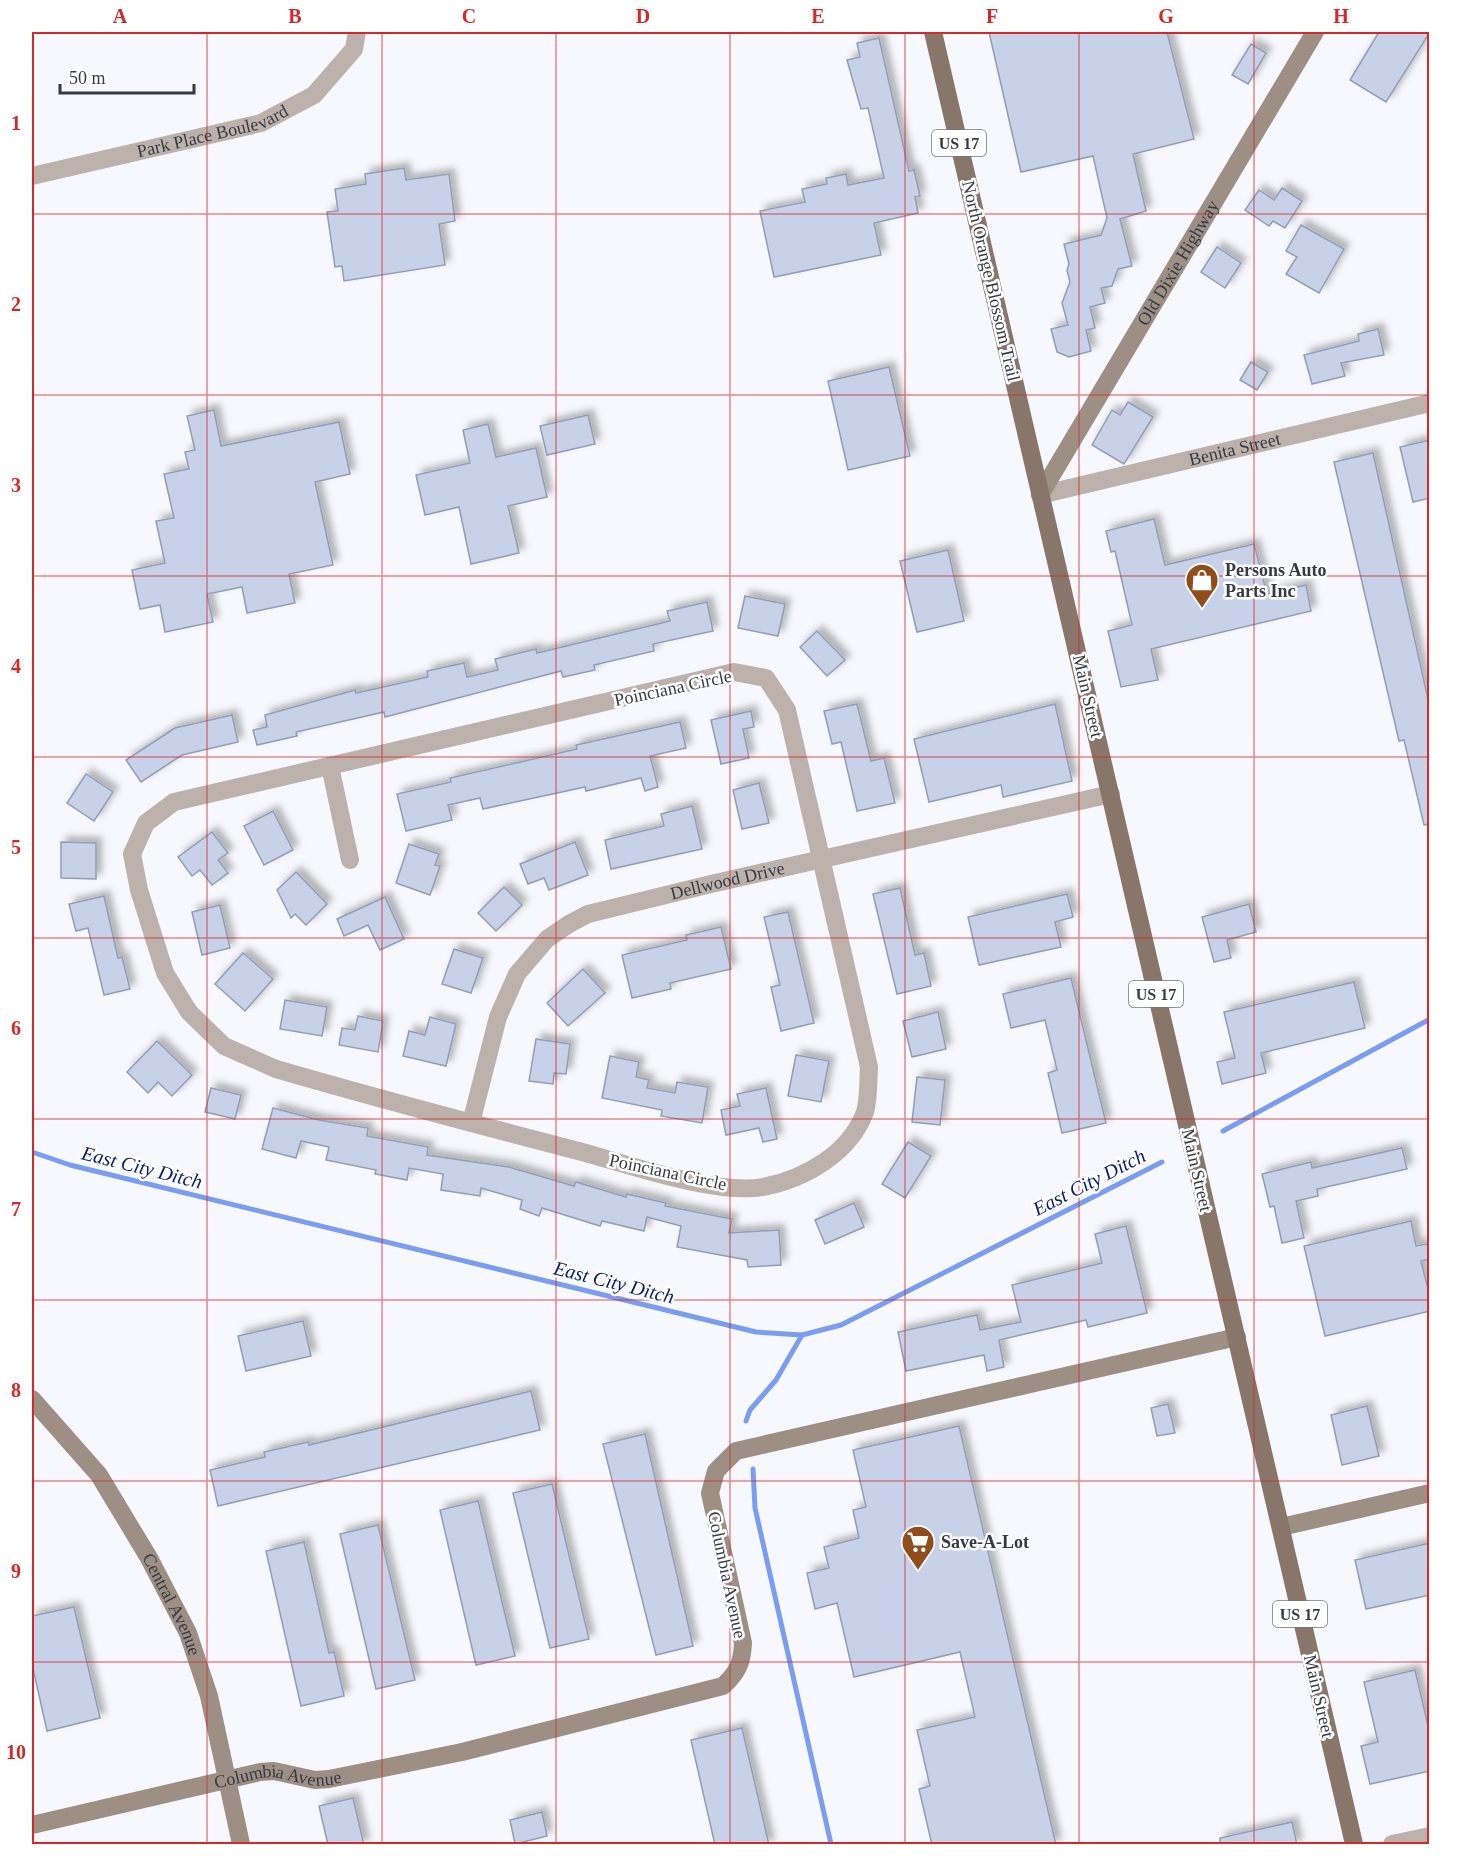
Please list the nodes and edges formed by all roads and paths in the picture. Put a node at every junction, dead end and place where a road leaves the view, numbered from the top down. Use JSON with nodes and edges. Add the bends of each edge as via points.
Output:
{"nodes":[{"id":1,"x":357,"y":32,"type":"edge"},
{"id":2,"x":933,"y":32,"type":"edge"},
{"id":3,"x":1315,"y":32,"type":"edge"},
{"id":4,"x":32,"y":176,"type":"edge"},
{"id":5,"x":1430,"y":403,"type":"edge"},
{"id":6,"x":1040,"y":495,"type":"junction"},
{"id":7,"x":330,"y":766,"type":"junction"},
{"id":8,"x":1111,"y":795,"type":"junction"},
{"id":9,"x":820,"y":859,"type":"junction"},
{"id":10,"x":350,"y":860,"type":"dead end"},
{"id":11,"x":471,"y":1123,"type":"junction"},
{"id":12,"x":1237,"y":1337,"type":"junction"},
{"id":13,"x":32,"y":1399,"type":"edge"},
{"id":14,"x":1430,"y":1493,"type":"edge"},
{"id":15,"x":1281,"y":1527,"type":"junction"},
{"id":16,"x":227,"y":1779,"type":"junction"},
{"id":17,"x":32,"y":1825,"type":"edge"},
{"id":18,"x":1430,"y":1836,"type":"edge"},
{"id":19,"x":241,"y":1845,"type":"edge"},
{"id":20,"x":1354,"y":1845,"type":"edge"},
{"id":21,"x":1392,"y":1845,"type":"edge"}],
"edges":[{"from":1,"to":4,"type":"street","name":"Park Place Boulevard","via":[[354,49],[314,95],[281,114],[229,132]]},
{"from":2,"to":6,"type":"main road","name":"North Orange Blossom Trail","number":"US 17"},
{"from":3,"to":6,"type":"street","name":"Old Dixie Highway"},
{"from":5,"to":6,"type":"street","name":"Benita Street"},
{"from":6,"to":8,"type":"main road","name":"Main Street","number":"US 17"},
{"from":7,"to":9,"type":"street","name":"Poinciana Circle","via":[[734,672],[756,676],[766,678],[787,710]]},
{"from":7,"to":10,"type":"street"},
{"from":7,"to":11,"type":"street","name":"Poinciana Circle","via":[[174,802],[146,823],[132,854],[165,973],[189,1012],[224,1046],[276,1069]]},
{"from":8,"to":9,"type":"street","name":"Dellwood Drive"},
{"from":8,"to":12,"type":"main road","name":"Main Street","number":"US 17"},
{"from":9,"to":11,"type":"street","name":"Dellwood Drive","via":[[588,914],[547,939],[517,974],[498,1017]]},
{"from":9,"to":11,"type":"street","name":"Poinciana Circle","via":[[868,1067],[865,1111],[836,1153],[815,1168],[787,1179],[762,1187],[734,1187],[623,1164]]},
{"from":12,"to":15,"type":"main road","name":"Main Street","number":"US 17"},
{"from":12,"to":16,"type":"street","name":"Columbia Avenue","via":[[736,1451],[716,1471],[710,1493],[743,1643],[742,1663],[723,1686],[462,1752],[339,1777],[315,1780],[274,1771]]},
{"from":13,"to":16,"type":"street","name":"Central Avenue","via":[[99,1475],[149,1557],[188,1633],[209,1696]]},
{"from":14,"to":15,"type":"street"},
{"from":15,"to":20,"type":"main road","name":"Main Street","number":"US 17"},
{"from":16,"to":17,"type":"street","name":"Columbia Avenue"},
{"from":16,"to":19,"type":"street","name":"Central Avenue"},
{"from":18,"to":21,"type":"street"}]}
